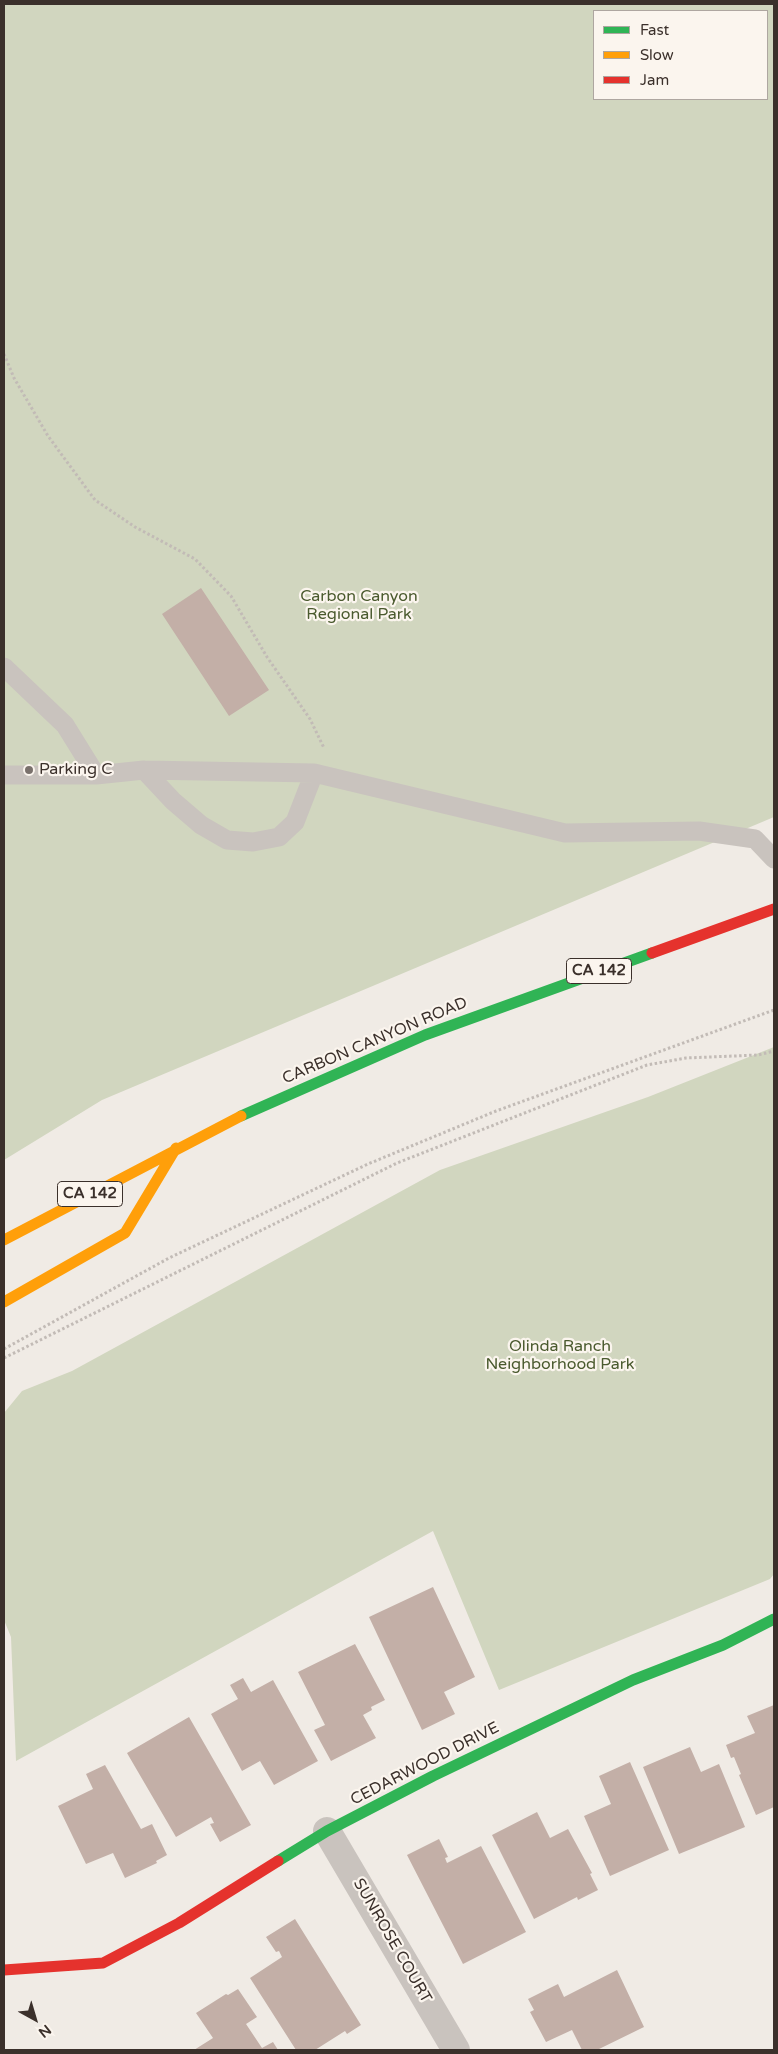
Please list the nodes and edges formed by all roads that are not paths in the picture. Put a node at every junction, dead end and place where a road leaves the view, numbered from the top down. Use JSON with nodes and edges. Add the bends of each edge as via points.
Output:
{"nodes":[{"id":1,"x":4,"y":667,"type":"edge"},
{"id":2,"x":144,"y":770,"type":"junction"},
{"id":3,"x":314,"y":773,"type":"junction"},
{"id":4,"x":96,"y":774,"type":"junction"},
{"id":5,"x":4,"y":775,"type":"edge"},
{"id":6,"x":774,"y":859,"type":"edge"},
{"id":7,"x":774,"y":909,"type":"edge"},
{"id":8,"x":176,"y":1148,"type":"junction"},
{"id":9,"x":4,"y":1240,"type":"edge"},
{"id":10,"x":4,"y":1302,"type":"edge"},
{"id":11,"x":774,"y":1619,"type":"edge"},
{"id":12,"x":327,"y":1831,"type":"junction"},
{"id":13,"x":4,"y":1970,"type":"edge"},
{"id":14,"x":456,"y":2050,"type":"edge"}],
"edges":[{"from":1,"to":4,"type":"lane","via":[[66,724]]},
{"from":2,"to":3,"type":"lane"},
{"from":2,"to":3,"type":"lane","via":[[201,825],[226,840],[253,842],[278,837],[295,822]]},
{"from":2,"to":4,"type":"lane"},
{"from":3,"to":6,"type":"lane","via":[[565,833],[699,831],[755,839]]},
{"from":4,"to":5,"type":"lane"},
{"from":7,"to":8,"type":"main road","name":"CARBON CANYON ROAD","number":"CA 142","via":[[425,1035],[259,1107]]},
{"from":8,"to":9,"type":"main road","name":"CARBON CANYON ROAD","number":"CA 142"},
{"from":8,"to":10,"type":"main road","via":[[125,1234]]},
{"from":11,"to":12,"type":"main road","name":"CEDARWOOD DRIVE","via":[[723,1645],[633,1680]]},
{"from":12,"to":13,"type":"main road","name":"CEDARWOOD DRIVE","via":[[179,1923],[103,1963]]},
{"from":12,"to":14,"type":"street","name":"SUNROSE COURT"}]}
